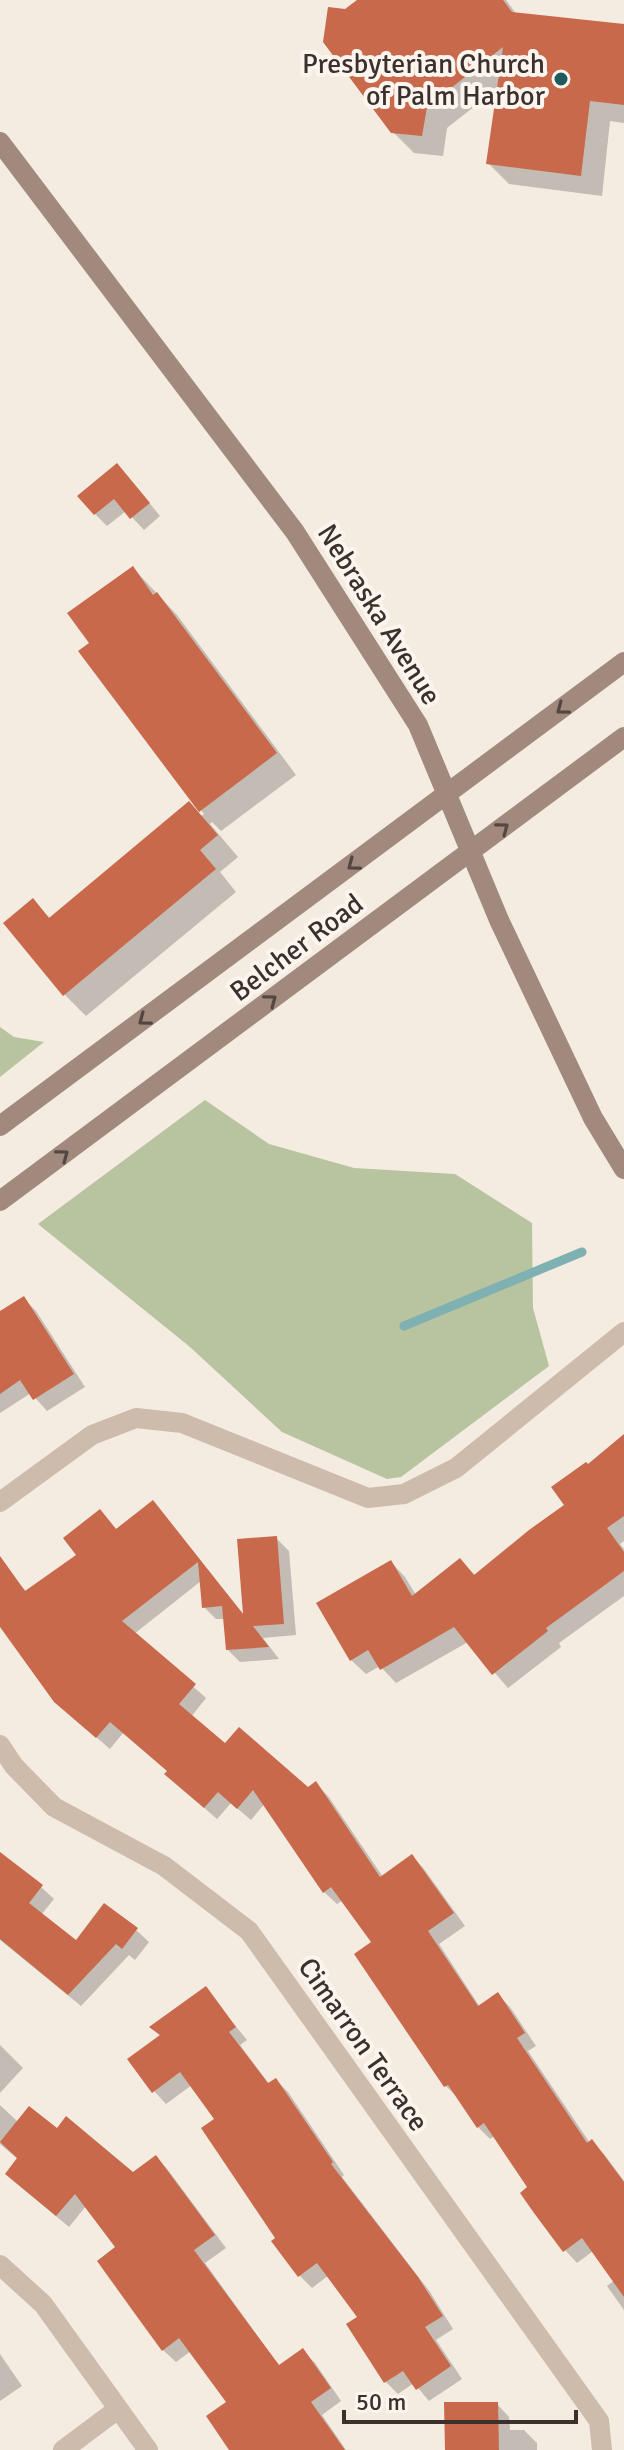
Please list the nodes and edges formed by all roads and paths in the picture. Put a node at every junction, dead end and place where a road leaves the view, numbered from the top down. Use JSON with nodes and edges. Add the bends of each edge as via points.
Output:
{"nodes":[{"id":1,"x":0,"y":142,"type":"edge"},
{"id":2,"x":624,"y":662,"type":"edge"},
{"id":3,"x":624,"y":737,"type":"edge"},
{"id":4,"x":447,"y":795,"type":"junction"},
{"id":5,"x":471,"y":852,"type":"junction"},
{"id":6,"x":0,"y":1126,"type":"edge"},
{"id":7,"x":624,"y":1169,"type":"edge"},
{"id":8,"x":0,"y":1201,"type":"edge"},
{"id":9,"x":624,"y":1332,"type":"edge"},
{"id":10,"x":0,"y":1502,"type":"edge"},
{"id":11,"x":0,"y":1745,"type":"edge"},
{"id":12,"x":0,"y":2265,"type":"edge"},
{"id":13,"x":118,"y":2409,"type":"junction"},
{"id":14,"x":63,"y":2450,"type":"edge"},
{"id":15,"x":148,"y":2450,"type":"edge"},
{"id":16,"x":602,"y":2450,"type":"edge"}],
"edges":[{"from":1,"to":4,"type":"main road","name":"Nebraska Avenue","via":[[295,532],[418,725]]},
{"from":2,"to":4,"type":"main road","name":"Belcher Road","one_way":true},
{"from":5,"to":3,"type":"main road","name":"Belcher Road","one_way":true},
{"from":4,"to":5,"type":"main road","name":"Nebraska Avenue"},
{"from":4,"to":6,"type":"main road","name":"Belcher Road","one_way":true},
{"from":5,"to":7,"type":"main road","name":"Nebraska Avenue","via":[[593,1118]]},
{"from":8,"to":5,"type":"main road","name":"Belcher Road","one_way":true},
{"from":9,"to":10,"type":"street","via":[[456,1468],[404,1494],[368,1498],[182,1423],[136,1418],[92,1435]]},
{"from":11,"to":16,"type":"street","name":"Cimarron Terrace","via":[[54,1807],[164,1866],[249,1931],[599,2421]]},
{"from":12,"to":13,"type":"street","via":[[43,2304]]},
{"from":13,"to":14,"type":"street"},
{"from":13,"to":15,"type":"street"}]}
